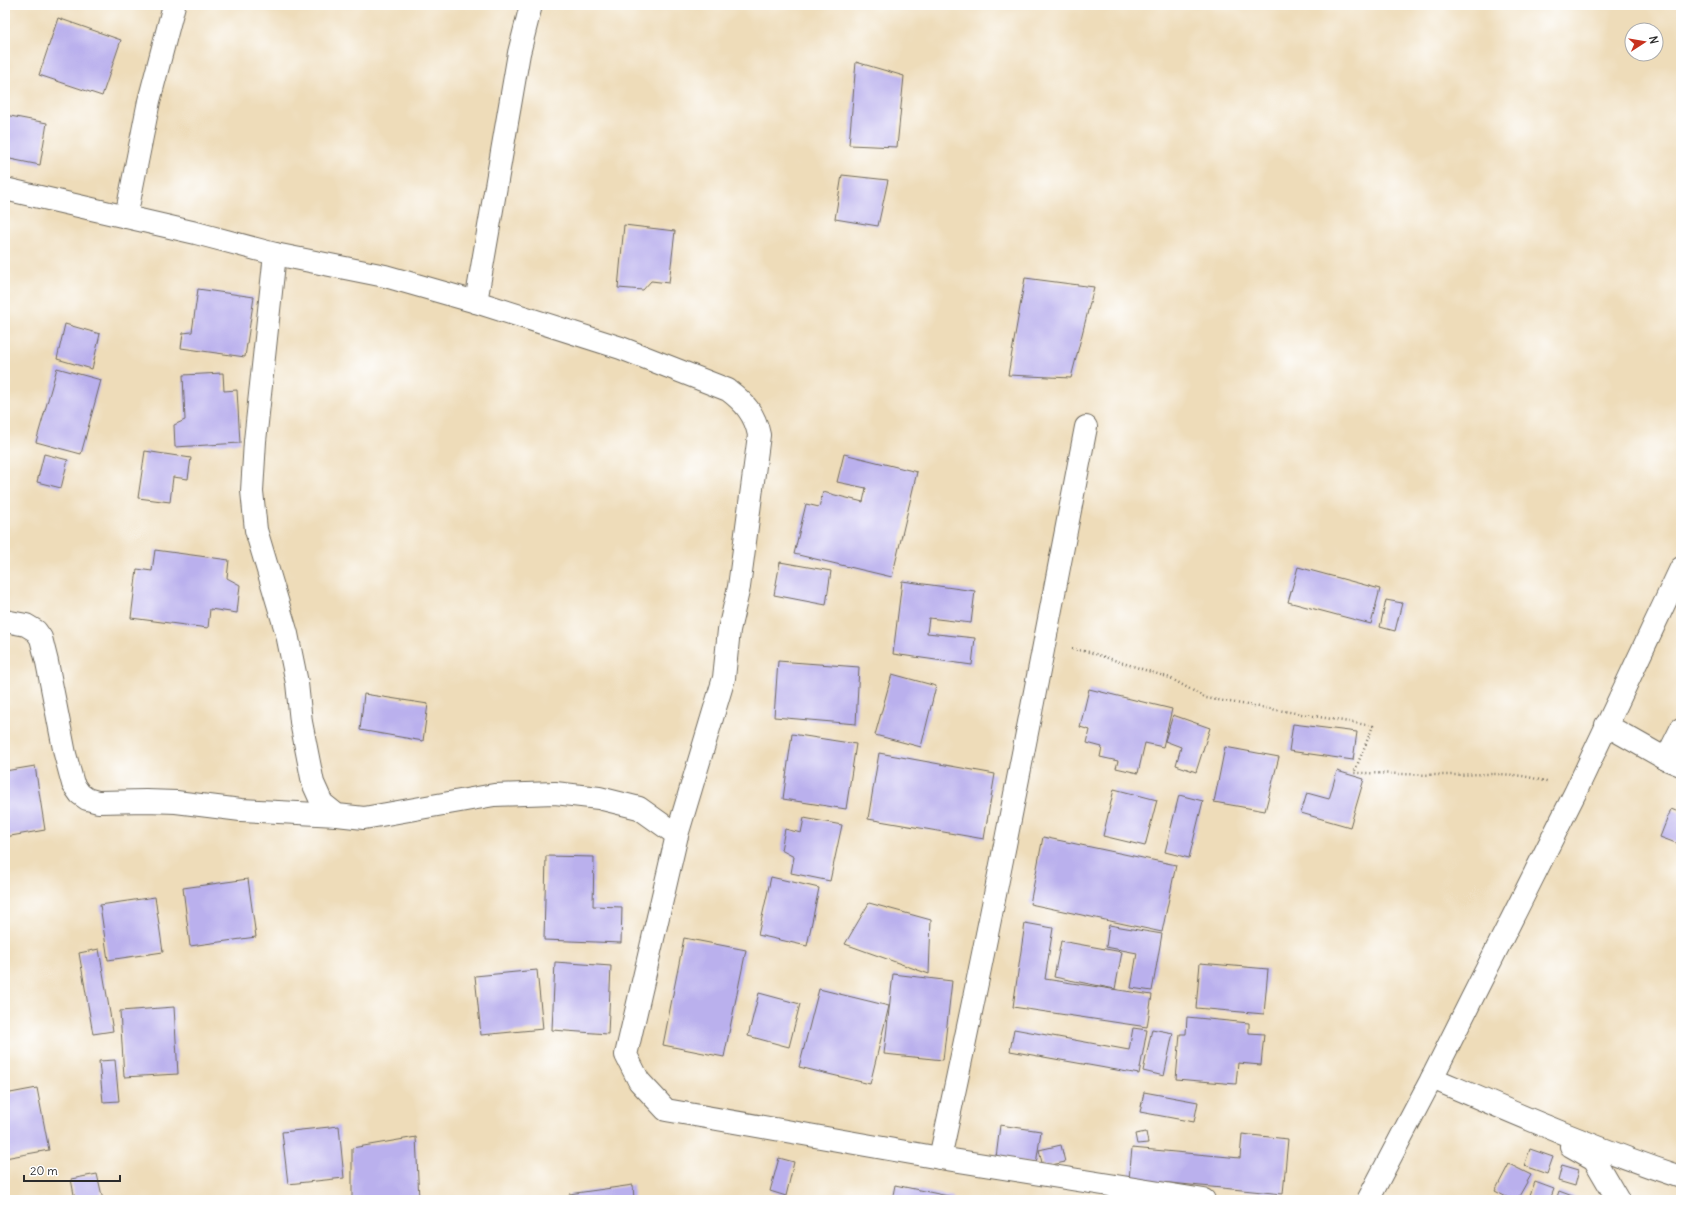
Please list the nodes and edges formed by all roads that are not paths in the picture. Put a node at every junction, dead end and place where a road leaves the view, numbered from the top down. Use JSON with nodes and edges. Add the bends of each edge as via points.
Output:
{"nodes":[{"id":1,"x":174,"y":5,"type":"edge"},
{"id":2,"x":531,"y":5,"type":"edge"},
{"id":3,"x":5,"y":189,"type":"edge"},
{"id":4,"x":126,"y":217,"type":"junction"},
{"id":5,"x":275,"y":254,"type":"junction"},
{"id":6,"x":476,"y":302,"type":"junction"},
{"id":7,"x":1086,"y":427,"type":"dead end"},
{"id":8,"x":1681,"y":568,"type":"edge"},
{"id":9,"x":5,"y":622,"type":"edge"},
{"id":10,"x":1606,"y":725,"type":"junction"},
{"id":11,"x":1681,"y":729,"type":"edge"},
{"id":12,"x":1674,"y":762,"type":"edge"},
{"id":13,"x":337,"y":815,"type":"junction"},
{"id":14,"x":677,"y":835,"type":"junction"},
{"id":15,"x":1432,"y":1078,"type":"junction"},
{"id":16,"x":1520,"y":1116,"type":"junction"},
{"id":17,"x":940,"y":1158,"type":"junction"},
{"id":18,"x":1681,"y":1177,"type":"edge"},
{"id":19,"x":1204,"y":1200,"type":"edge"},
{"id":20,"x":1368,"y":1200,"type":"edge"},
{"id":21,"x":1618,"y":1200,"type":"edge"}],
"edges":[{"from":1,"to":4,"type":"street","via":[[149,101]]},
{"from":2,"to":6,"type":"street","via":[[519,54]]},
{"from":3,"to":4,"type":"street"},
{"from":4,"to":5,"type":"street"},
{"from":5,"to":6,"type":"street","via":[[385,276]]},
{"from":5,"to":13,"type":"street","via":[[255,441],[253,499],[256,530],[287,634],[313,783],[322,803]]},
{"from":6,"to":14,"type":"street","via":[[621,348],[728,390],[746,405],[757,424],[758,447],[739,587],[729,630],[724,678]]},
{"from":7,"to":17,"type":"street","via":[[989,929]]},
{"from":8,"to":10,"type":"street"},
{"from":9,"to":13,"type":"street","via":[[26,625],[36,631],[41,638],[73,784],[87,799],[98,802],[176,802],[241,810]]},
{"from":10,"to":12,"type":"street"},
{"from":10,"to":15,"type":"street","via":[[1575,793]]},
{"from":11,"to":12,"type":"street"},
{"from":13,"to":14,"type":"street","via":[[364,818],[494,795],[555,793],[599,798],[639,808]]},
{"from":14,"to":17,"type":"street","via":[[626,1055],[639,1081],[666,1110]]},
{"from":15,"to":16,"type":"street"},
{"from":15,"to":20,"type":"street"},
{"from":16,"to":18,"type":"street"},
{"from":16,"to":21,"type":"street","via":[[1594,1159]]},
{"from":17,"to":19,"type":"street"}]}
